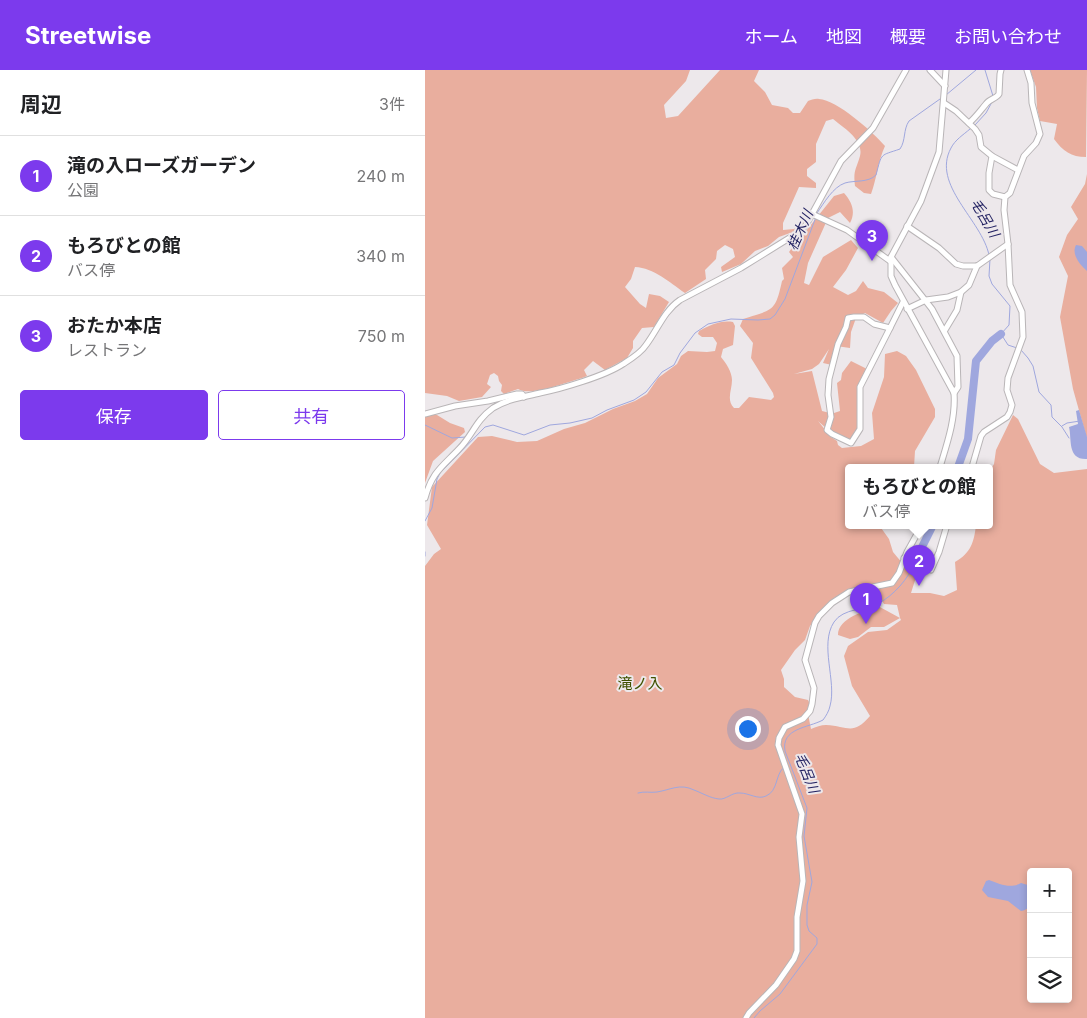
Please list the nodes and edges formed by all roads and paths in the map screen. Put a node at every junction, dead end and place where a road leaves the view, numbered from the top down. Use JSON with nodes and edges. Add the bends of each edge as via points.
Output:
{"nodes":[{"id":1,"x":906,"y":70,"type":"edge"},
{"id":2,"x":930,"y":70,"type":"edge"},
{"id":3,"x":946,"y":70,"type":"edge"},
{"id":4,"x":1001,"y":70,"type":"edge"},
{"id":5,"x":1027,"y":70,"type":"edge"},
{"id":6,"x":945,"y":86,"type":"junction"},
{"id":7,"x":944,"y":99,"type":"junction"},
{"id":8,"x":970,"y":124,"type":"junction"},
{"id":9,"x":992,"y":156,"type":"junction"},
{"id":10,"x":1018,"y":170,"type":"junction"},
{"id":11,"x":1005,"y":197,"type":"junction"},
{"id":12,"x":813,"y":214,"type":"junction"},
{"id":13,"x":907,"y":226,"type":"junction"},
{"id":14,"x":1008,"y":244,"type":"junction"},
{"id":15,"x":890,"y":259,"type":"junction"},
{"id":16,"x":977,"y":266,"type":"junction"},
{"id":17,"x":961,"y":292,"type":"junction"},
{"id":18,"x":926,"y":300,"type":"junction"},
{"id":19,"x":903,"y":302,"type":"junction"},
{"id":20,"x":907,"y":309,"type":"junction"},
{"id":21,"x":890,"y":328,"type":"junction"},
{"id":22,"x":945,"y":330,"type":"junction"},
{"id":23,"x":954,"y":393,"type":"junction"},
{"id":24,"x":524,"y":397,"type":"junction"},
{"id":25,"x":425,"y":414,"type":"edge"},
{"id":26,"x":941,"y":464,"type":"edge"},
{"id":27,"x":973,"y":464,"type":"edge"},
{"id":28,"x":425,"y":498,"type":"edge"},
{"id":29,"x":919,"y":529,"type":"edge"},
{"id":30,"x":946,"y":529,"type":"edge"},
{"id":31,"x":905,"y":559,"type":"junction"},
{"id":32,"x":746,"y":1018,"type":"edge"}],
"edges":[{"from":1,"to":12,"type":"street","via":[[873,128],[841,161]]},
{"from":2,"to":6,"type":"street"},
{"from":3,"to":6,"type":"street"},
{"from":4,"to":8,"type":"street","via":[[1000,91]]},
{"from":5,"to":10,"type":"street","via":[[1040,134]]},
{"from":6,"to":7,"type":"street"},
{"from":7,"to":8,"type":"street"},
{"from":7,"to":13,"type":"street","via":[[935,165]]},
{"from":8,"to":9,"type":"street","via":[[979,135],[981,147]]},
{"from":9,"to":10,"type":"street"},
{"from":9,"to":11,"type":"street","via":[[989,190]]},
{"from":10,"to":11,"type":"street"},
{"from":11,"to":14,"type":"street"},
{"from":12,"to":15,"type":"street","via":[[847,230]]},
{"from":12,"to":24,"type":"street","via":[[799,232],[672,305],[641,351],[621,366]]},
{"from":13,"to":15,"type":"street"},
{"from":13,"to":16,"type":"street","via":[[956,264]]},
{"from":14,"to":16,"type":"street"},
{"from":14,"to":27,"type":"street","via":[[1010,285],[1022,312],[1023,337],[1008,378],[1010,412],[981,436]]},
{"from":15,"to":18,"type":"street"},
{"from":15,"to":19,"type":"street","via":[[891,276]]},
{"from":16,"to":17,"type":"street","via":[[969,285]]},
{"from":17,"to":18,"type":"street"},
{"from":17,"to":22,"type":"street","via":[[956,313]]},
{"from":18,"to":20,"type":"street"},
{"from":18,"to":22,"type":"street"},
{"from":19,"to":20,"type":"street"},
{"from":19,"to":21,"type":"street"},
{"from":20,"to":23,"type":"street"},
{"from":21,"to":21,"type":"street","via":[[860,387],[860,429],[851,443],[827,430],[831,417],[828,387],[838,344],[848,318],[864,317],[874,324]]},
{"from":22,"to":23,"type":"street","via":[[958,358],[958,387]]},
{"from":23,"to":26,"type":"street","via":[[950,433]]},
{"from":24,"to":25,"type":"street","via":[[517,394]]},
{"from":24,"to":28,"type":"street","via":[[495,407],[475,425],[466,442],[437,471]]},
{"from":29,"to":31,"type":"street"},
{"from":30,"to":31,"type":"street","via":[[931,570]]},
{"from":31,"to":32,"type":"street","via":[[892,583],[849,592],[825,608],[815,623],[805,660],[814,688],[813,704],[803,719],[785,727],[778,745],[802,814],[799,837],[803,881],[797,917],[797,951],[776,985]]}]}
